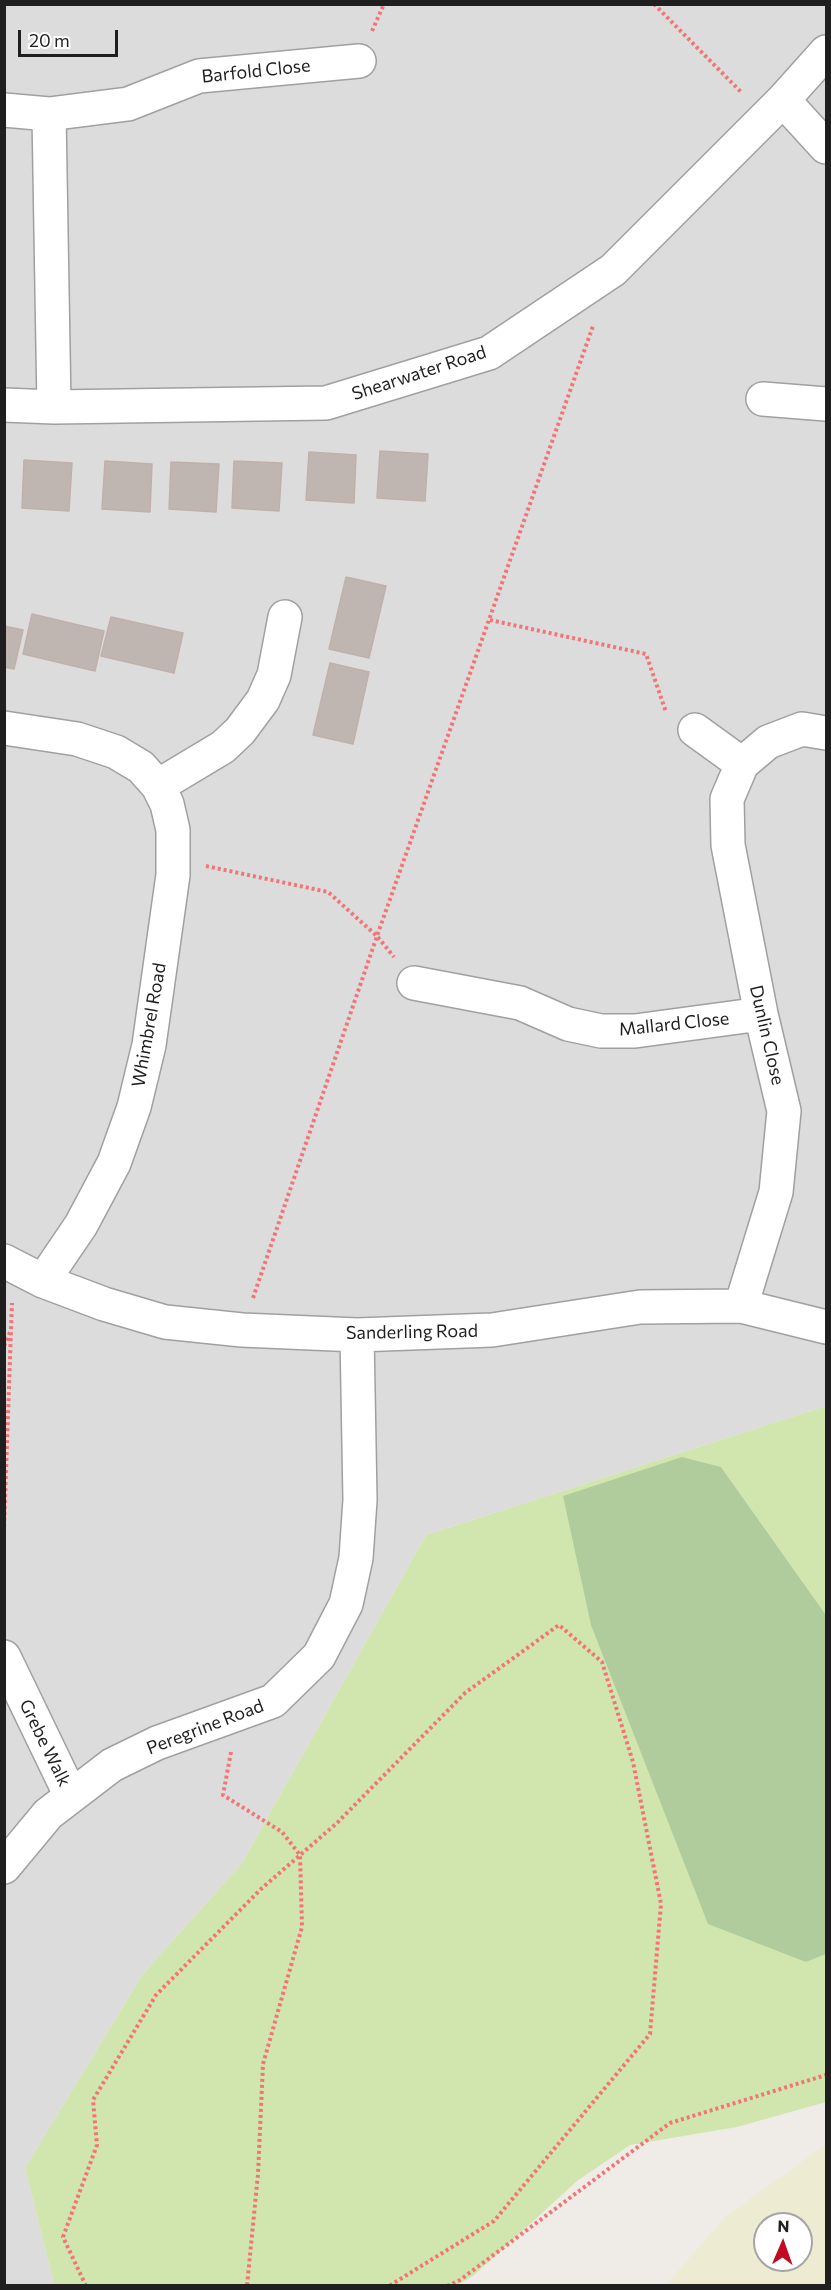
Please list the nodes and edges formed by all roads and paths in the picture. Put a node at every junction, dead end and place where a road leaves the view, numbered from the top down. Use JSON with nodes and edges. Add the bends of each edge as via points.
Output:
{"nodes":[{"id":1,"x":654,"y":4,"type":"edge"},
{"id":2,"x":826,"y":52,"type":"edge"},
{"id":3,"x":359,"y":61,"type":"dead end"},
{"id":4,"x":775,"y":109,"type":"junction"},
{"id":5,"x":4,"y":110,"type":"edge"},
{"id":6,"x":50,"y":114,"type":"junction"},
{"id":7,"x":826,"y":147,"type":"edge"},
{"id":8,"x":613,"y":270,"type":"junction"},
{"id":9,"x":763,"y":399,"type":"dead end"},
{"id":10,"x":826,"y":404,"type":"edge"},
{"id":11,"x":4,"y":405,"type":"edge"},
{"id":12,"x":54,"y":407,"type":"junction"},
{"id":13,"x":490,"y":620,"type":"junction"},
{"id":14,"x":276,"y":637,"type":"dead end"},
{"id":15,"x":4,"y":728,"type":"edge"},
{"id":16,"x":695,"y":729,"type":"joint"},
{"id":17,"x":826,"y":733,"type":"edge"},
{"id":18,"x":742,"y":764,"type":"junction"},
{"id":19,"x":158,"y":786,"type":"junction"},
{"id":20,"x":173,"y":859,"type":"junction"},
{"id":21,"x":377,"y":936,"type":"junction"},
{"id":22,"x":414,"y":983,"type":"joint"},
{"id":23,"x":761,"y":1014,"type":"junction"},
{"id":24,"x":8,"y":1263,"type":"edge"},
{"id":25,"x":43,"y":1281,"type":"junction"},
{"id":26,"x":741,"y":1306,"type":"junction"},
{"id":27,"x":12,"y":1327,"type":"junction"},
{"id":28,"x":826,"y":1328,"type":"edge"},
{"id":29,"x":242,"y":1330,"type":"junction"},
{"id":30,"x":357,"y":1335,"type":"junction"},
{"id":31,"x":4,"y":1346,"type":"edge"},
{"id":32,"x":4,"y":1527,"type":"edge"},
{"id":33,"x":4,"y":1657,"type":"edge"},
{"id":34,"x":237,"y":1714,"type":"junction"},
{"id":35,"x":71,"y":1796,"type":"junction"},
{"id":36,"x":300,"y":1855,"type":"junction"},
{"id":37,"x":4,"y":1867,"type":"edge"},
{"id":38,"x":826,"y":2075,"type":"edge"},
{"id":39,"x":86,"y":2286,"type":"edge"},
{"id":40,"x":247,"y":2286,"type":"edge"},
{"id":41,"x":388,"y":2286,"type":"edge"},
{"id":42,"x":447,"y":2286,"type":"edge"}],
"edges":[{"from":1,"to":4,"type":"path"},
{"from":2,"to":4,"type":"street","name":"Shearwater Road"},
{"from":3,"to":6,"type":"street","name":"Barfold Close","via":[[199,75],[128,104]]},
{"from":4,"to":7,"type":"street"},
{"from":4,"to":8,"type":"street","name":"Shearwater Road"},
{"from":5,"to":6,"type":"street","name":"Barfold Close"},
{"from":6,"to":12,"type":"street"},
{"from":8,"to":12,"type":"street","name":"Shearwater Road","via":[[489,353],[326,403]]},
{"from":8,"to":13,"type":"path"},
{"from":9,"to":10,"type":"street"},
{"from":11,"to":12,"type":"street","name":"Shearwater Road"},
{"from":13,"to":16,"type":"path","via":[[646,654],[669,721]]},
{"from":13,"to":21,"type":"path"},
{"from":14,"to":19,"type":"street","via":[[274,675],[263,700],[240,732],[223,747]]},
{"from":15,"to":19,"type":"street","name":"Whimbrel Road","via":[[77,739],[116,752],[141,767]]},
{"from":16,"to":18,"type":"street"},
{"from":17,"to":18,"type":"street","name":"Dunlin Close","via":[[802,729],[768,742]]},
{"from":18,"to":23,"type":"street","name":"Dunlin Close","via":[[727,799],[728,845]]},
{"from":19,"to":20,"type":"street","name":"Whimbrel Road","via":[[173,830]]},
{"from":20,"to":21,"type":"path","via":[[328,892]]},
{"from":20,"to":25,"type":"street","name":"Whimbrel Road","via":[[149,1045],[134,1107],[114,1163],[81,1225]]},
{"from":21,"to":22,"type":"path"},
{"from":21,"to":29,"type":"path"},
{"from":22,"to":23,"type":"street","name":"Mallard Close","via":[[520,1003],[568,1024],[601,1031],[635,1031]]},
{"from":23,"to":26,"type":"street","name":"Dunlin Close","via":[[784,1111],[776,1192]]},
{"from":24,"to":25,"type":"street","name":"Sanderling Road"},
{"from":24,"to":27,"type":"path"},
{"from":25,"to":29,"type":"street","name":"Sanderling Road","via":[[165,1322]]},
{"from":26,"to":28,"type":"street","name":"Sanderling Road"},
{"from":26,"to":30,"type":"street","name":"Sanderling Road","via":[[640,1307],[492,1330]]},
{"from":27,"to":31,"type":"path"},
{"from":27,"to":32,"type":"path"},
{"from":29,"to":30,"type":"street","name":"Sanderling Road"},
{"from":30,"to":34,"type":"street","name":"Peregrine Road","via":[[360,1500],[356,1558],[346,1604],[319,1656],[273,1701]]},
{"from":33,"to":35,"type":"street","name":"Grebe Walk"},
{"from":34,"to":35,"type":"street","name":"Peregrine Road","via":[[157,1743],[112,1765]]},
{"from":34,"to":36,"type":"path","via":[[224,1795],[282,1832]]},
{"from":35,"to":37,"type":"street","name":"Peregrine Road","via":[[48,1814]]},
{"from":36,"to":39,"type":"path","via":[[156,1995],[93,2100],[97,2145],[63,2237]]},
{"from":36,"to":40,"type":"path","via":[[302,1927],[263,2064]]},
{"from":36,"to":41,"type":"path","via":[[337,1823],[465,1693],[559,1625],[602,1662],[633,1762],[661,1904],[650,2034],[494,2221]]},
{"from":38,"to":42,"type":"path","via":[[670,2123]]}]}
